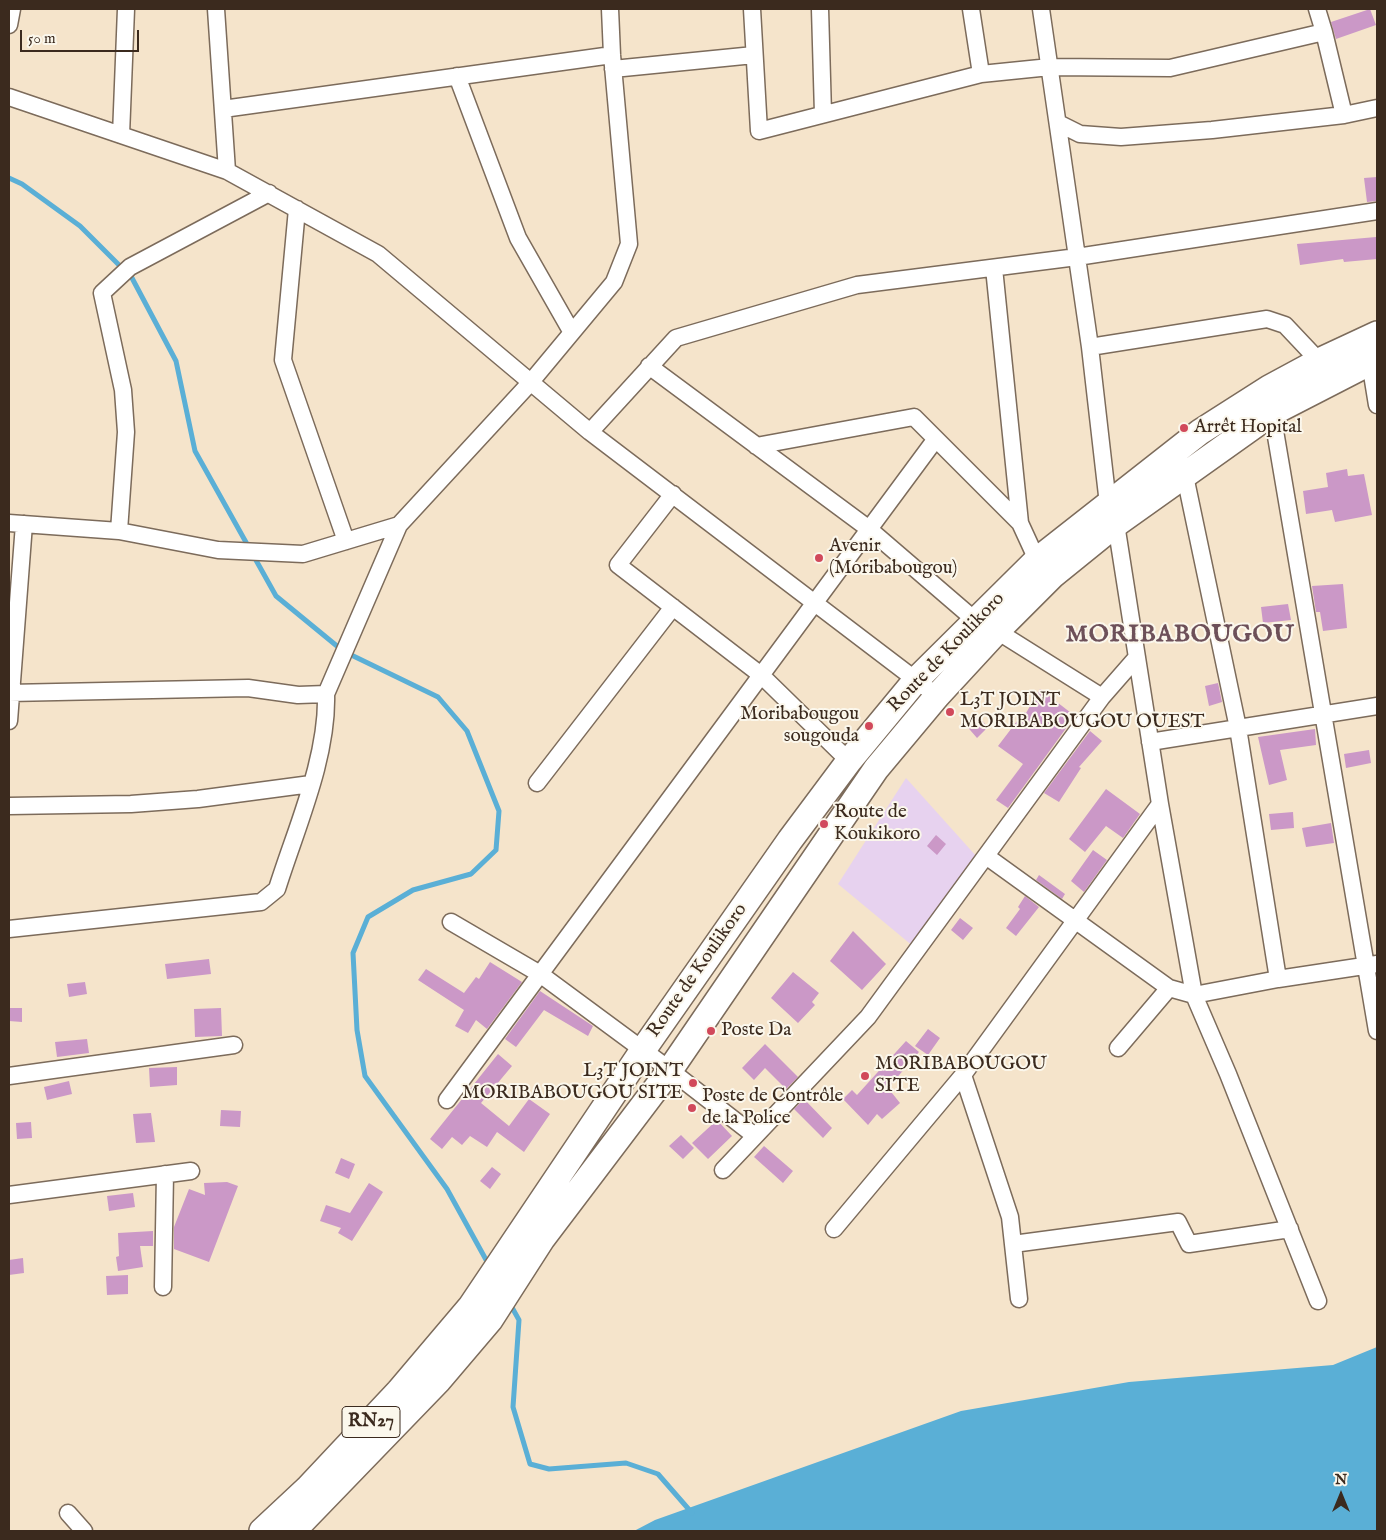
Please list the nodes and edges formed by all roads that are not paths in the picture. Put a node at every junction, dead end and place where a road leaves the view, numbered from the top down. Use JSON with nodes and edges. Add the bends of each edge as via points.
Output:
{"nodes":[{"id":1,"x":12,"y":9,"type":"edge"},
{"id":2,"x":126,"y":9,"type":"edge"},
{"id":3,"x":216,"y":9,"type":"edge"},
{"id":4,"x":610,"y":9,"type":"edge"},
{"id":5,"x":752,"y":9,"type":"edge"},
{"id":6,"x":820,"y":9,"type":"edge"},
{"id":7,"x":971,"y":9,"type":"edge"},
{"id":8,"x":1041,"y":9,"type":"edge"},
{"id":9,"x":1317,"y":9,"type":"edge"},
{"id":10,"x":9,"y":25,"type":"edge"},
{"id":11,"x":1324,"y":32,"type":"junction"},
{"id":12,"x":754,"y":55,"type":"junction"},
{"id":13,"x":612,"y":62,"type":"junction"},
{"id":14,"x":1050,"y":67,"type":"junction"},
{"id":15,"x":980,"y":74,"type":"junction"},
{"id":16,"x":457,"y":76,"type":"junction"},
{"id":17,"x":9,"y":97,"type":"edge"},
{"id":18,"x":1377,"y":108,"type":"edge"},
{"id":19,"x":223,"y":109,"type":"junction"},
{"id":20,"x":823,"y":114,"type":"junction"},
{"id":21,"x":1344,"y":115,"type":"junction"},
{"id":22,"x":1058,"y":123,"type":"junction"},
{"id":23,"x":121,"y":135,"type":"junction"},
{"id":24,"x":228,"y":171,"type":"junction"},
{"id":25,"x":268,"y":193,"type":"junction"},
{"id":26,"x":297,"y":209,"type":"junction"},
{"id":27,"x":1377,"y":212,"type":"edge"},
{"id":28,"x":1077,"y":257,"type":"junction"},
{"id":29,"x":994,"y":268,"type":"junction"},
{"id":30,"x":571,"y":331,"type":"junction"},
{"id":31,"x":1377,"y":334,"type":"edge"},
{"id":32,"x":1090,"y":347,"type":"junction"},
{"id":33,"x":1320,"y":360,"type":"junction"},
{"id":34,"x":1374,"y":360,"type":"edge"},
{"id":35,"x":649,"y":366,"type":"junction"},
{"id":36,"x":530,"y":383,"type":"junction"},
{"id":37,"x":1377,"y":404,"type":"edge"},
{"id":38,"x":1272,"y":413,"type":"junction"},
{"id":39,"x":590,"y":432,"type":"junction"},
{"id":40,"x":935,"y":440,"type":"junction"},
{"id":41,"x":756,"y":446,"type":"junction"},
{"id":42,"x":1185,"y":476,"type":"junction"},
{"id":43,"x":673,"y":494,"type":"junction"},
{"id":44,"x":1112,"y":514,"type":"junction"},
{"id":45,"x":16,"y":523,"type":"edge"},
{"id":46,"x":1020,"y":523,"type":"junction"},
{"id":47,"x":399,"y":525,"type":"junction"},
{"id":48,"x":869,"y":529,"type":"junction"},
{"id":49,"x":119,"y":531,"type":"junction"},
{"id":50,"x":346,"y":541,"type":"junction"},
{"id":51,"x":1037,"y":560,"type":"junction"},
{"id":52,"x":815,"y":602,"type":"junction"},
{"id":53,"x":673,"y":607,"type":"junction"},
{"id":54,"x":986,"y":626,"type":"junction"},
{"id":55,"x":1137,"y":657,"type":"junction"},
{"id":56,"x":762,"y":675,"type":"junction"},
{"id":57,"x":916,"y":680,"type":"junction"},
{"id":58,"x":10,"y":693,"type":"edge"},
{"id":59,"x":326,"y":694,"type":"junction"},
{"id":60,"x":937,"y":696,"type":"junction"},
{"id":61,"x":1102,"y":697,"type":"junction"},
{"id":62,"x":1377,"y":706,"type":"edge"},
{"id":63,"x":1325,"y":714,"type":"junction"},
{"id":64,"x":9,"y":721,"type":"edge"},
{"id":65,"x":1238,"y":728,"type":"junction"},
{"id":66,"x":1150,"y":742,"type":"junction"},
{"id":67,"x":849,"y":761,"type":"junction"},
{"id":68,"x":537,"y":783,"type":"dead end"},
{"id":69,"x":311,"y":784,"type":"junction"},
{"id":70,"x":1160,"y":804,"type":"junction"},
{"id":71,"x":9,"y":806,"type":"edge"},
{"id":72,"x":986,"y":856,"type":"junction"},
{"id":73,"x":451,"y":922,"type":"dead end"},
{"id":74,"x":1075,"y":922,"type":"junction"},
{"id":75,"x":9,"y":929,"type":"edge"},
{"id":76,"x":1371,"y":965,"type":"edge"},
{"id":77,"x":540,"y":974,"type":"junction"},
{"id":78,"x":1278,"y":979,"type":"junction"},
{"id":79,"x":1169,"y":988,"type":"junction"},
{"id":80,"x":1194,"y":995,"type":"junction"},
{"id":81,"x":1377,"y":1031,"type":"edge"},
{"id":82,"x":234,"y":1045,"type":"dead end"},
{"id":83,"x":1118,"y":1048,"type":"dead end"},
{"id":84,"x":643,"y":1050,"type":"junction"},
{"id":85,"x":670,"y":1070,"type":"junction"},
{"id":86,"x":963,"y":1075,"type":"junction"},
{"id":87,"x":9,"y":1076,"type":"edge"},
{"id":88,"x":447,"y":1100,"type":"dead end"},
{"id":89,"x":755,"y":1136,"type":"junction"},
{"id":90,"x":723,"y":1170,"type":"dead end"},
{"id":91,"x":191,"y":1171,"type":"dead end"},
{"id":92,"x":165,"y":1174,"type":"junction"},
{"id":93,"x":9,"y":1195,"type":"edge"},
{"id":94,"x":834,"y":1229,"type":"dead end"},
{"id":95,"x":1290,"y":1229,"type":"junction"},
{"id":96,"x":534,"y":1232,"type":"junction"},
{"id":97,"x":1013,"y":1244,"type":"junction"},
{"id":98,"x":163,"y":1287,"type":"dead end"},
{"id":99,"x":1018,"y":1299,"type":"dead end"},
{"id":100,"x":1318,"y":1301,"type":"dead end"},
{"id":101,"x":481,"y":1313,"type":"junction"},
{"id":102,"x":68,"y":1513,"type":"dead end"},
{"id":103,"x":84,"y":1531,"type":"edge"},
{"id":104,"x":262,"y":1531,"type":"edge"},
{"id":105,"x":293,"y":1531,"type":"edge"}],
"edges":[{"from":1,"to":10,"type":"street"},
{"from":2,"to":23,"type":"street"},
{"from":3,"to":19,"type":"street"},
{"from":4,"to":13,"type":"street"},
{"from":5,"to":12,"type":"street"},
{"from":6,"to":20,"type":"street"},
{"from":7,"to":15,"type":"street"},
{"from":8,"to":14,"type":"street"},
{"from":9,"to":11,"type":"street"},
{"from":11,"to":14,"type":"street","via":[[1170,68]]},
{"from":11,"to":21,"type":"street"},
{"from":12,"to":13,"type":"street"},
{"from":12,"to":20,"type":"street","via":[[759,131]]},
{"from":13,"to":16,"type":"street"},
{"from":13,"to":30,"type":"street","via":[[629,244],[614,282]]},
{"from":14,"to":15,"type":"street"},
{"from":14,"to":22,"type":"street"},
{"from":15,"to":20,"type":"street"},
{"from":16,"to":19,"type":"street"},
{"from":16,"to":30,"type":"street","via":[[518,238]]},
{"from":17,"to":23,"type":"street"},
{"from":18,"to":21,"type":"street"},
{"from":19,"to":24,"type":"street"},
{"from":21,"to":22,"type":"street","via":[[1121,137],[1080,134]]},
{"from":22,"to":28,"type":"street"},
{"from":23,"to":24,"type":"street"},
{"from":24,"to":25,"type":"street"},
{"from":25,"to":26,"type":"street"},
{"from":25,"to":49,"type":"street","via":[[126,271],[102,293],[123,390],[126,432]]},
{"from":26,"to":36,"type":"street","via":[[378,254]]},
{"from":26,"to":50,"type":"street","via":[[283,360]]},
{"from":27,"to":28,"type":"street"},
{"from":28,"to":29,"type":"street"},
{"from":28,"to":32,"type":"street"},
{"from":29,"to":35,"type":"street","via":[[857,285],[676,338]]},
{"from":29,"to":46,"type":"street"},
{"from":30,"to":36,"type":"street"},
{"from":31,"to":33,"type":"main road","name":"Route de Koulikoro","number":"RN27"},
{"from":32,"to":33,"type":"street","via":[[1267,319],[1285,325]]},
{"from":32,"to":44,"type":"street"},
{"from":33,"to":44,"type":"main road","name":"Route de Koulikoro","number":"RN27","via":[[1200,432]]},
{"from":34,"to":37,"type":"street"},
{"from":34,"to":38,"type":"main road","name":"Route de Koulikoro","number":"RN27"},
{"from":35,"to":39,"type":"street"},
{"from":35,"to":41,"type":"street"},
{"from":36,"to":39,"type":"street"},
{"from":36,"to":47,"type":"street"},
{"from":38,"to":42,"type":"main road","name":"Route de Koulikoro","number":"RN27"},
{"from":38,"to":63,"type":"street"},
{"from":39,"to":43,"type":"street"},
{"from":40,"to":41,"type":"street","via":[[914,417]]},
{"from":40,"to":46,"type":"street"},
{"from":40,"to":48,"type":"street"},
{"from":41,"to":48,"type":"street"},
{"from":42,"to":44,"type":"main road","name":"Route de Koulikoro","number":"RN27"},
{"from":42,"to":65,"type":"street"},
{"from":43,"to":52,"type":"street"},
{"from":43,"to":53,"type":"street","via":[[618,565]]},
{"from":44,"to":51,"type":"main road","name":"Route de Koulikoro","number":"RN27"},
{"from":44,"to":54,"type":"main road","name":"Route de Koulikoro","number":"RN27","via":[[1053,575]]},
{"from":44,"to":55,"type":"street"},
{"from":45,"to":49,"type":"street"},
{"from":45,"to":58,"type":"street"},
{"from":46,"to":51,"type":"street"},
{"from":47,"to":50,"type":"street"},
{"from":47,"to":59,"type":"street"},
{"from":48,"to":52,"type":"street"},
{"from":48,"to":54,"type":"street"},
{"from":49,"to":50,"type":"street","via":[[226,551],[303,554]]},
{"from":51,"to":54,"type":"main road","name":"Route de Koulikoro","number":"RN27"},
{"from":52,"to":56,"type":"street"},
{"from":52,"to":57,"type":"street"},
{"from":53,"to":56,"type":"street"},
{"from":53,"to":68,"type":"street"},
{"from":54,"to":57,"type":"main road","name":"Route de Koulikoro","number":"RN27"},
{"from":54,"to":60,"type":"main road","name":"Route de Koulikoro","number":"RN27"},
{"from":54,"to":61,"type":"street"},
{"from":55,"to":61,"type":"street"},
{"from":55,"to":66,"type":"street"},
{"from":56,"to":67,"type":"street"},
{"from":56,"to":77,"type":"street"},
{"from":57,"to":60,"type":"street"},
{"from":57,"to":67,"type":"main road","name":"Route de Koulikoro","number":"RN27"},
{"from":58,"to":59,"type":"street","via":[[248,688],[298,695]]},
{"from":58,"to":64,"type":"street"},
{"from":59,"to":69,"type":"street","via":[[322,750]]},
{"from":60,"to":85,"type":"main road","name":"Route de Koulikoro","number":"RN27","via":[[876,769]]},
{"from":61,"to":72,"type":"street"},
{"from":62,"to":63,"type":"street"},
{"from":63,"to":65,"type":"street"},
{"from":63,"to":76,"type":"street"},
{"from":65,"to":66,"type":"street"},
{"from":65,"to":78,"type":"street"},
{"from":66,"to":70,"type":"street"},
{"from":67,"to":84,"type":"main road","name":"Route de Koulikoro","number":"RN27"},
{"from":69,"to":71,"type":"street","via":[[141,804]]},
{"from":69,"to":75,"type":"street","via":[[277,889],[261,902]]},
{"from":70,"to":74,"type":"street"},
{"from":70,"to":80,"type":"street"},
{"from":72,"to":74,"type":"street"},
{"from":72,"to":89,"type":"street","via":[[868,1017]]},
{"from":73,"to":77,"type":"street"},
{"from":74,"to":79,"type":"street"},
{"from":74,"to":86,"type":"street"},
{"from":76,"to":78,"type":"street"},
{"from":76,"to":81,"type":"street"},
{"from":77,"to":84,"type":"street"},
{"from":77,"to":88,"type":"street"},
{"from":78,"to":80,"type":"street"},
{"from":79,"to":80,"type":"street"},
{"from":79,"to":83,"type":"street"},
{"from":80,"to":95,"type":"street"},
{"from":82,"to":87,"type":"street"},
{"from":84,"to":85,"type":"street"},
{"from":84,"to":96,"type":"main road","name":"Route de Koulikoro","number":"RN27"},
{"from":85,"to":89,"type":"street"},
{"from":85,"to":96,"type":"main road","name":"Route de Koulikoro","number":"RN27"},
{"from":86,"to":94,"type":"street"},
{"from":86,"to":97,"type":"street","via":[[1010,1217]]},
{"from":89,"to":90,"type":"street"},
{"from":91,"to":92,"type":"street"},
{"from":92,"to":93,"type":"street"},
{"from":92,"to":98,"type":"street"},
{"from":95,"to":97,"type":"street","via":[[1189,1244],[1178,1222]]},
{"from":95,"to":100,"type":"street"},
{"from":96,"to":101,"type":"main road","name":"Route de Koulikoro","number":"RN27"},
{"from":97,"to":99,"type":"street"},
{"from":101,"to":104,"type":"main road","number":"RN27"},
{"from":101,"to":105,"type":"main road","number":"RN27","via":[[432,1387]]},
{"from":102,"to":103,"type":"street"}]}
